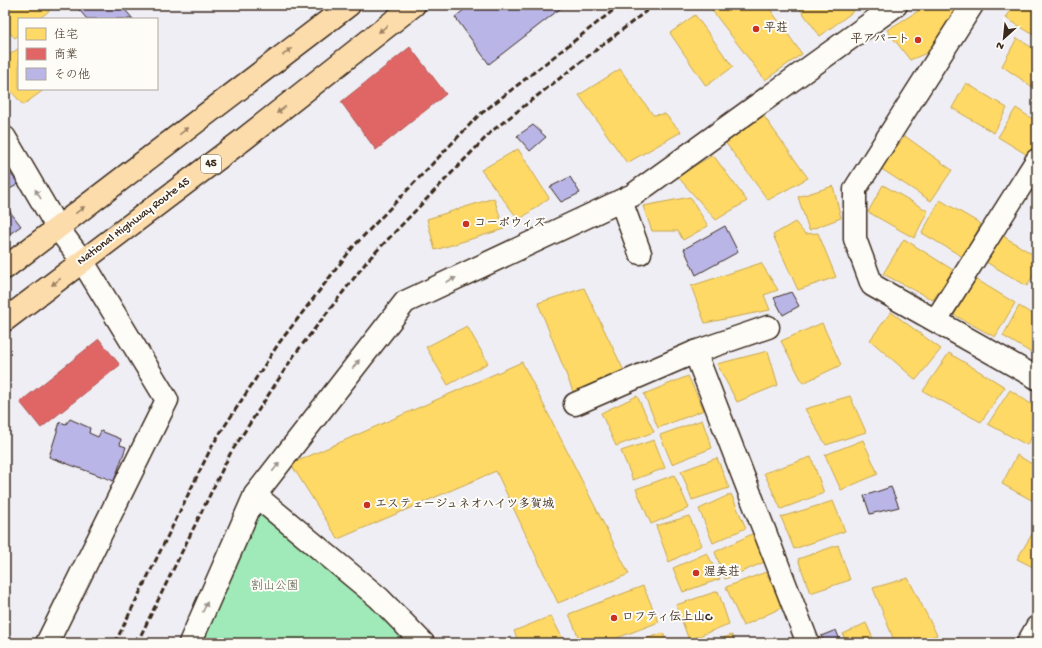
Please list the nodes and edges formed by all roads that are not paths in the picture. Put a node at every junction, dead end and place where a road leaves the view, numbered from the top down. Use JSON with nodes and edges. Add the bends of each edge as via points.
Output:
{"nodes":[{"id":1,"x":349,"y":5,"type":"edge"},
{"id":2,"x":414,"y":5,"type":"edge"},
{"id":3,"x":896,"y":5,"type":"edge"},
{"id":4,"x":972,"y":5,"type":"edge"},
{"id":5,"x":5,"y":138,"type":"edge"},
{"id":6,"x":1037,"y":160,"type":"edge"},
{"id":7,"x":621,"y":201,"type":"junction"},
{"id":8,"x":58,"y":227,"type":"junction"},
{"id":9,"x":640,"y":253,"type":"dead end"},
{"id":10,"x":83,"y":262,"type":"junction"},
{"id":11,"x":5,"y":268,"type":"edge"},
{"id":12,"x":5,"y":320,"type":"edge"},
{"id":13,"x":936,"y":320,"type":"junction"},
{"id":14,"x":768,"y":328,"type":"dead end"},
{"id":15,"x":695,"y":352,"type":"junction"},
{"id":16,"x":1037,"y":378,"type":"edge"},
{"id":17,"x":575,"y":404,"type":"dead end"},
{"id":18,"x":255,"y":494,"type":"junction"},
{"id":19,"x":1037,"y":627,"type":"edge"},
{"id":20,"x":47,"y":643,"type":"edge"},
{"id":21,"x":190,"y":643,"type":"edge"},
{"id":22,"x":423,"y":643,"type":"edge"},
{"id":23,"x":808,"y":643,"type":"edge"},
{"id":24,"x":1028,"y":643,"type":"edge"}],
"edges":[{"from":8,"to":1,"type":"highway","one_way":true},
{"from":2,"to":10,"type":"highway","name":"National Highway Route 45","number":"45","one_way":true},
{"from":3,"to":7,"type":"street","via":[[634,195]]},
{"from":4,"to":13,"type":"street","via":[[855,189],[855,239],[872,285]]},
{"from":8,"to":5,"type":"street","one_way":true},
{"from":6,"to":13,"type":"street"},
{"from":7,"to":9,"type":"street"},
{"from":18,"to":7,"type":"street","one_way":true,"via":[[405,302]]},
{"from":8,"to":10,"type":"street"},
{"from":8,"to":11,"type":"highway"},
{"from":10,"to":12,"type":"highway","name":"National Highway Route 45","number":"45","one_way":true},
{"from":10,"to":20,"type":"street","via":[[167,400]]},
{"from":13,"to":16,"type":"street"},
{"from":14,"to":15,"type":"street"},
{"from":15,"to":17,"type":"street"},
{"from":15,"to":23,"type":"street"},
{"from":21,"to":18,"type":"street","one_way":true},
{"from":18,"to":22,"type":"street","via":[[379,598]]},
{"from":19,"to":24,"type":"street"}]}
